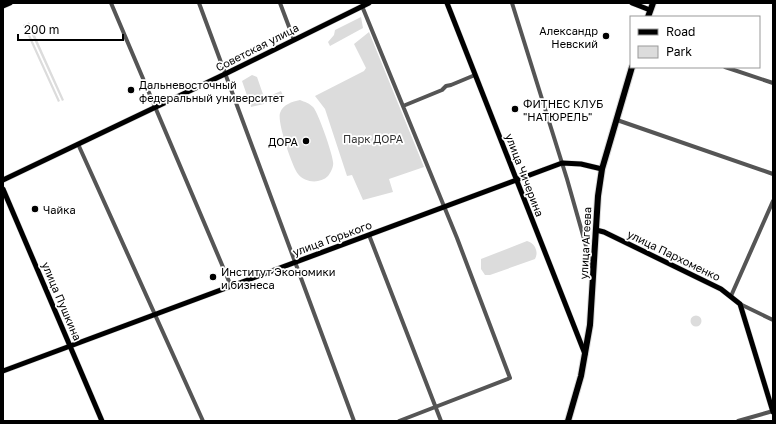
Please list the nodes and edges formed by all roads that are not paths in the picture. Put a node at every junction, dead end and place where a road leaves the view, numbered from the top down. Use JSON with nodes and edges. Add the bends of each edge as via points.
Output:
{"nodes":[{"id":1,"x":10,"y":3,"type":"edge"},
{"id":2,"x":111,"y":3,"type":"edge"},
{"id":3,"x":199,"y":3,"type":"edge"},
{"id":4,"x":280,"y":3,"type":"edge"},
{"id":5,"x":446,"y":3,"type":"edge"},
{"id":6,"x":512,"y":3,"type":"edge"},
{"id":7,"x":632,"y":3,"type":"edge"},
{"id":8,"x":652,"y":3,"type":"edge"},
{"id":9,"x":365,"y":4,"type":"edge"},
{"id":10,"x":3,"y":6,"type":"edge"},
{"id":11,"x":650,"y":10,"type":"junction"},
{"id":12,"x":648,"y":16,"type":"edge"},
{"id":13,"x":294,"y":40,"type":"junction"},
{"id":14,"x":632,"y":68,"type":"edge"},
{"id":15,"x":729,"y":68,"type":"edge"},
{"id":16,"x":225,"y":74,"type":"junction"},
{"id":17,"x":475,"y":75,"type":"junction"},
{"id":18,"x":773,"y":83,"type":"edge"},
{"id":19,"x":402,"y":106,"type":"junction"},
{"id":20,"x":155,"y":107,"type":"junction"},
{"id":21,"x":617,"y":120,"type":"junction"},
{"id":22,"x":78,"y":144,"type":"junction"},
{"id":23,"x":562,"y":162,"type":"junction"},
{"id":24,"x":602,"y":169,"type":"junction"},
{"id":25,"x":773,"y":174,"type":"edge"},
{"id":26,"x":516,"y":179,"type":"junction"},
{"id":27,"x":3,"y":180,"type":"edge"},
{"id":28,"x":3,"y":189,"type":"edge"},
{"id":29,"x":773,"y":202,"type":"edge"},
{"id":30,"x":444,"y":207,"type":"junction"},
{"id":31,"x":596,"y":230,"type":"junction"},
{"id":32,"x":369,"y":235,"type":"junction"},
{"id":33,"x":295,"y":263,"type":"junction"},
{"id":34,"x":594,"y":273,"type":"junction"},
{"id":35,"x":230,"y":286,"type":"junction"},
{"id":36,"x":731,"y":296,"type":"junction"},
{"id":37,"x":740,"y":304,"type":"junction"},
{"id":38,"x":156,"y":314,"type":"junction"},
{"id":39,"x":773,"y":320,"type":"edge"},
{"id":40,"x":70,"y":346,"type":"junction"},
{"id":41,"x":585,"y":355,"type":"junction"},
{"id":42,"x":3,"y":371,"type":"edge"},
{"id":43,"x":436,"y":408,"type":"junction"},
{"id":44,"x":773,"y":412,"type":"edge"},
{"id":45,"x":102,"y":421,"type":"edge"},
{"id":46,"x":203,"y":421,"type":"edge"},
{"id":47,"x":354,"y":421,"type":"edge"},
{"id":48,"x":399,"y":421,"type":"edge"},
{"id":49,"x":441,"y":421,"type":"edge"},
{"id":50,"x":568,"y":421,"type":"edge"},
{"id":51,"x":738,"y":421,"type":"edge"}],
"edges":[{"from":1,"to":10,"type":"main road"},
{"from":2,"to":20,"type":"street"},
{"from":3,"to":16,"type":"street"},
{"from":4,"to":13,"type":"street"},
{"from":5,"to":17,"type":"main road","name":"улица Чичерина"},
{"from":6,"to":23,"type":"street"},
{"from":7,"to":11,"type":"main road"},
{"from":8,"to":11,"type":"highway"},
{"from":9,"to":13,"type":"main road","name":"Советская улица"},
{"from":9,"to":19,"type":"street"},
{"from":11,"to":12,"type":"highway"},
{"from":13,"to":16,"type":"main road","name":"Советская улица"},
{"from":14,"to":21,"type":"highway","name":"улица Агеева"},
{"from":15,"to":18,"type":"street"},
{"from":16,"to":20,"type":"main road","name":"Советская улица"},
{"from":16,"to":33,"type":"street"},
{"from":17,"to":19,"type":"street"},
{"from":17,"to":26,"type":"main road","name":"улица Чичерина"},
{"from":19,"to":30,"type":"street"},
{"from":20,"to":22,"type":"main road","name":"Советская улица"},
{"from":20,"to":35,"type":"street"},
{"from":21,"to":24,"type":"highway","name":"улица Агеева"},
{"from":21,"to":25,"type":"street"},
{"from":22,"to":27,"type":"main road","name":"Советская улица"},
{"from":22,"to":38,"type":"street"},
{"from":23,"to":24,"type":"main road","name":"улица Горького"},
{"from":23,"to":26,"type":"main road","name":"улица Горького"},
{"from":23,"to":34,"type":"street"},
{"from":24,"to":31,"type":"highway","name":"улица Агеева"},
{"from":26,"to":30,"type":"main road","name":"улица Горького"},
{"from":26,"to":41,"type":"main road","name":"улица Чичерина"},
{"from":28,"to":40,"type":"main road","name":"улица Пушкина"},
{"from":29,"to":36,"type":"street"},
{"from":30,"to":32,"type":"main road","name":"улица Горького"},
{"from":30,"to":43,"type":"street","via":[[510,378]]},
{"from":31,"to":34,"type":"highway","name":"улица Агеева"},
{"from":31,"to":36,"type":"main road","name":"улица Пархоменко"},
{"from":32,"to":33,"type":"main road","name":"улица Горького"},
{"from":32,"to":43,"type":"street"},
{"from":33,"to":35,"type":"main road","name":"улица Горького"},
{"from":33,"to":47,"type":"street"},
{"from":34,"to":41,"type":"highway","name":"улица Агеева"},
{"from":35,"to":38,"type":"main road","name":"улица Горького"},
{"from":36,"to":37,"type":"main road","name":"улица Пархоменко"},
{"from":37,"to":39,"type":"street"},
{"from":37,"to":44,"type":"main road"},
{"from":38,"to":40,"type":"main road","name":"улица Горького"},
{"from":38,"to":46,"type":"street"},
{"from":40,"to":42,"type":"main road","name":"улица Горького"},
{"from":40,"to":45,"type":"main road","name":"улица Пушкина"},
{"from":41,"to":50,"type":"highway","name":"улица Агеева"},
{"from":43,"to":48,"type":"street"},
{"from":43,"to":49,"type":"street"},
{"from":44,"to":51,"type":"street"}]}
